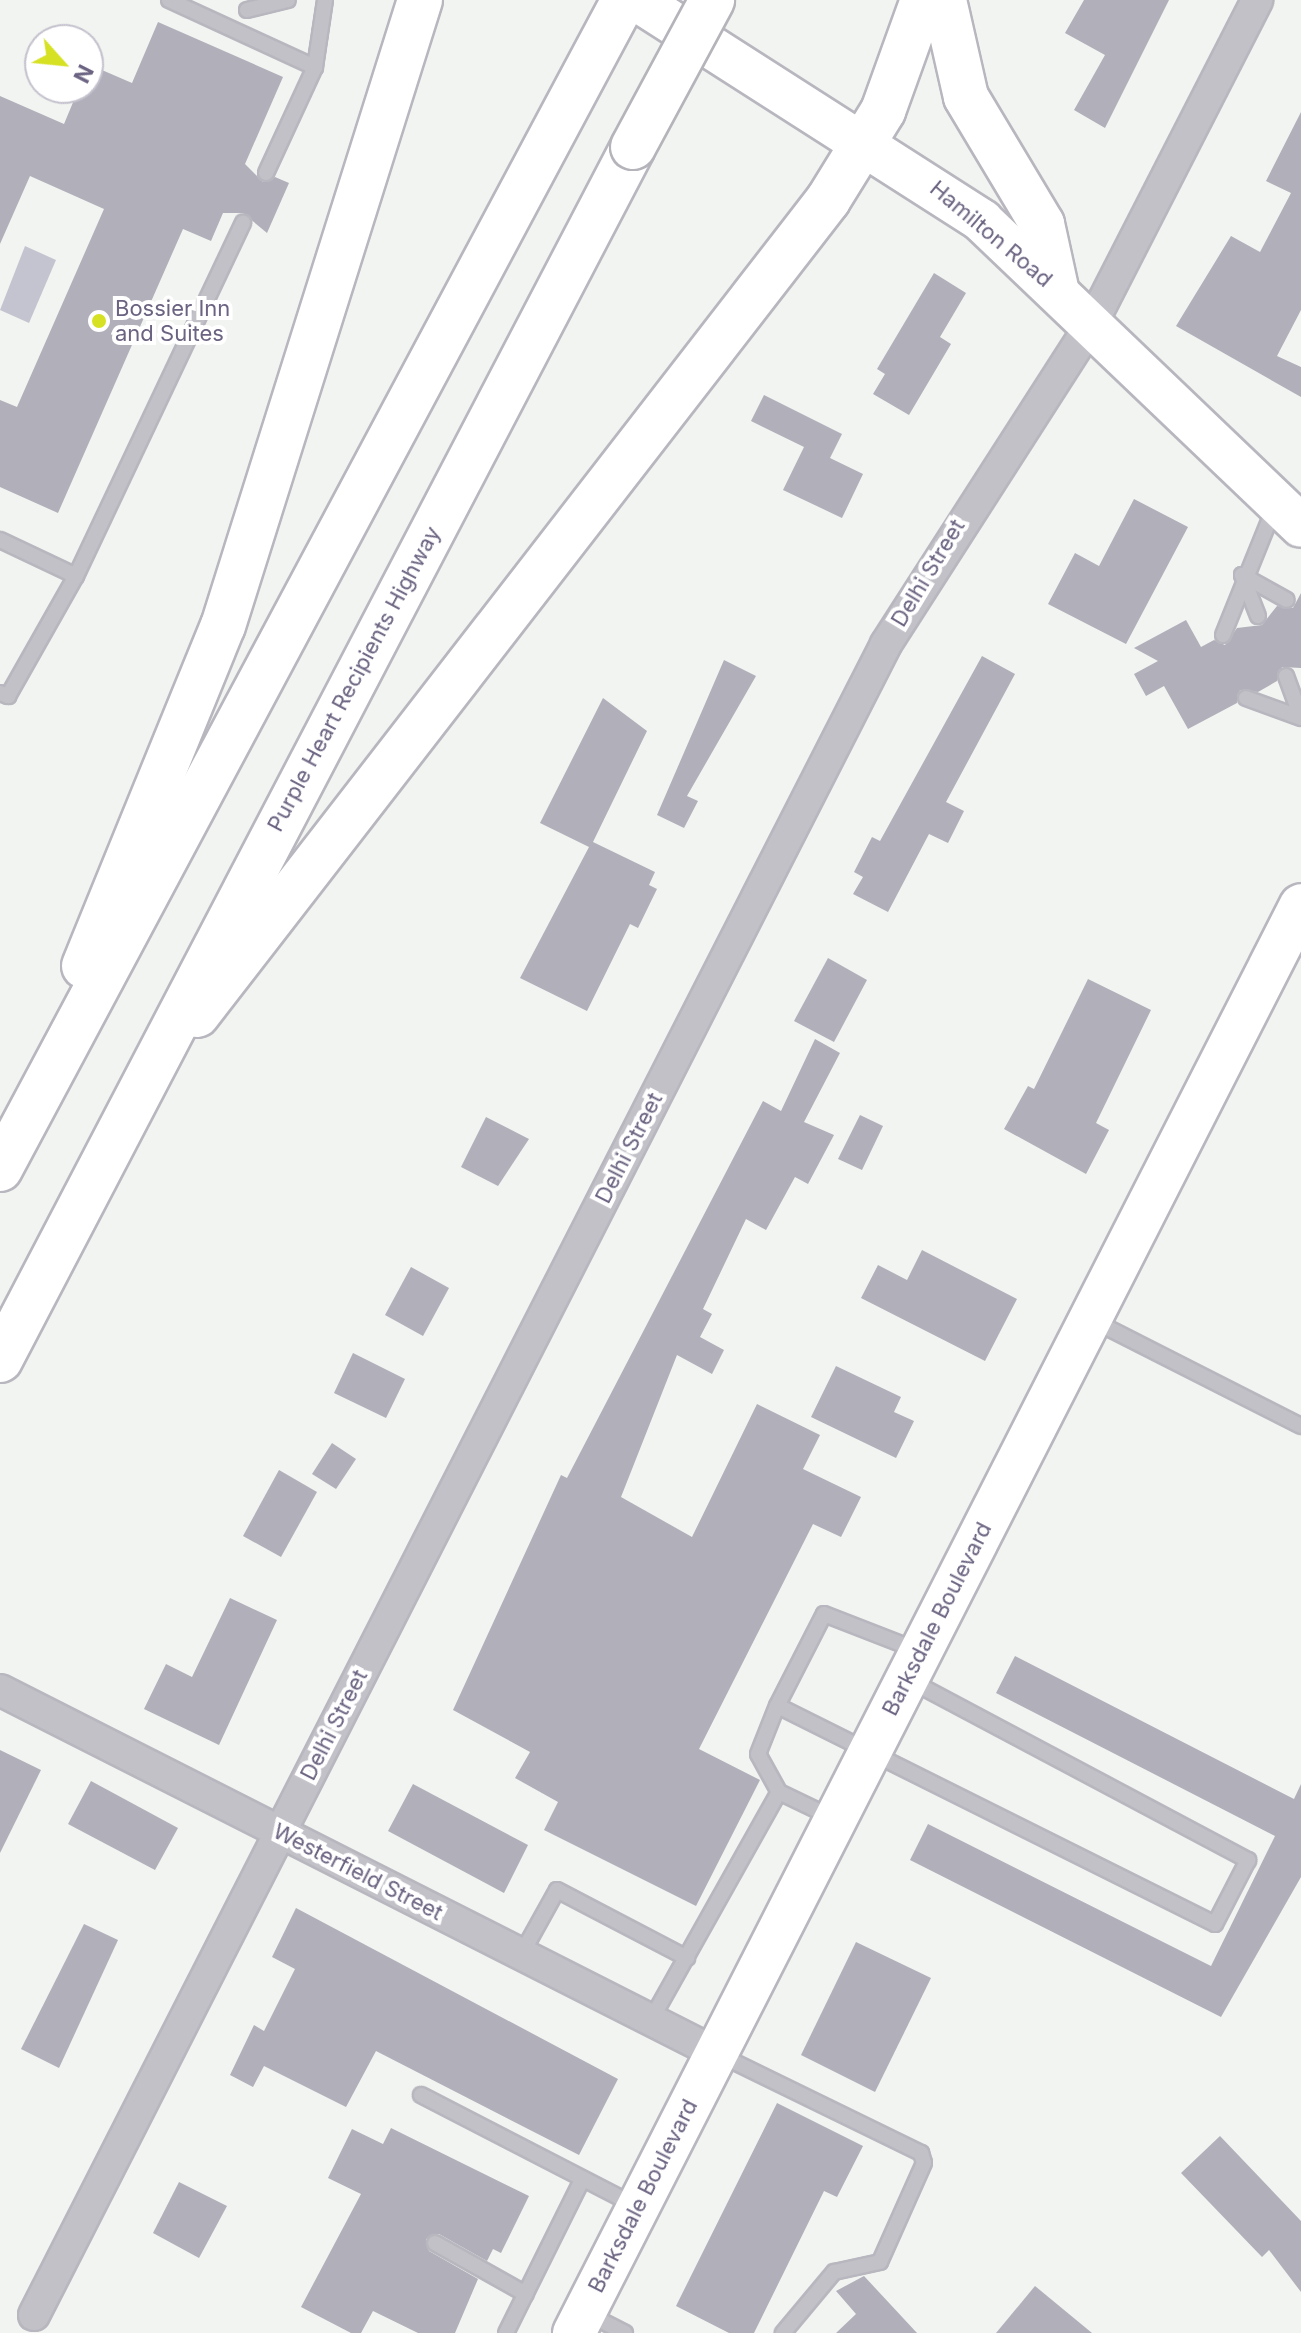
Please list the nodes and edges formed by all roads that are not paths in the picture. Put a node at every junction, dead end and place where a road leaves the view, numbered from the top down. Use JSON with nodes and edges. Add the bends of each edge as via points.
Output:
{"nodes":[{"id":1,"x":169,"y":0,"type":"edge"},
{"id":2,"x":288,"y":0,"type":"edge"},
{"id":3,"x":324,"y":0,"type":"edge"},
{"id":4,"x":420,"y":0,"type":"edge"},
{"id":5,"x":624,"y":0,"type":"edge"},
{"id":6,"x":637,"y":0,"type":"edge"},
{"id":7,"x":712,"y":0,"type":"edge"},
{"id":8,"x":923,"y":0,"type":"edge"},
{"id":9,"x":944,"y":0,"type":"edge"},
{"id":10,"x":1257,"y":0,"type":"edge"},
{"id":11,"x":245,"y":5,"type":"edge"},
{"id":12,"x":238,"y":33,"type":"junction"},
{"id":13,"x":315,"y":67,"type":"junction"},
{"id":14,"x":867,"y":141,"type":"junction"},
{"id":15,"x":266,"y":173,"type":"dead end"},
{"id":16,"x":243,"y":223,"type":"dead end"},
{"id":17,"x":1056,"y":288,"type":"junction"},
{"id":18,"x":1092,"y":323,"type":"junction"},
{"id":19,"x":1289,"y":514,"type":"edge"},
{"id":20,"x":0,"y":540,"type":"edge"},
{"id":21,"x":1242,"y":575,"type":"junction"},
{"id":22,"x":76,"y":576,"type":"junction"},
{"id":23,"x":1287,"y":600,"type":"dead end"},
{"id":24,"x":1258,"y":616,"type":"dead end"},
{"id":25,"x":1223,"y":635,"type":"dead end"},
{"id":26,"x":1286,"y":676,"type":"dead end"},
{"id":27,"x":0,"y":693,"type":"edge"},
{"id":28,"x":1246,"y":698,"type":"dead end"},
{"id":29,"x":1301,"y":717,"type":"edge"},
{"id":30,"x":1301,"y":905,"type":"edge"},
{"id":31,"x":148,"y":1072,"type":"junction"},
{"id":32,"x":1,"y":1166,"type":"edge"},
{"id":33,"x":1090,"y":1319,"type":"junction"},
{"id":34,"x":0,"y":1360,"type":"edge"},
{"id":35,"x":1301,"y":1426,"type":"edge"},
{"id":36,"x":914,"y":1665,"type":"junction"},
{"id":37,"x":0,"y":1690,"type":"edge"},
{"id":38,"x":777,"y":1706,"type":"junction"},
{"id":39,"x":867,"y":1757,"type":"junction"},
{"id":40,"x":779,"y":1792,"type":"junction"},
{"id":41,"x":835,"y":1819,"type":"junction"},
{"id":42,"x":280,"y":1832,"type":"junction"},
{"id":43,"x":521,"y":1955,"type":"junction"},
{"id":44,"x":687,"y":1958,"type":"junction"},
{"id":45,"x":651,"y":2020,"type":"junction"},
{"id":46,"x":716,"y":2053,"type":"junction"},
{"id":47,"x":421,"y":2095,"type":"dead end"},
{"id":48,"x":582,"y":2180,"type":"junction"},
{"id":49,"x":638,"y":2207,"type":"junction"},
{"id":50,"x":435,"y":2243,"type":"dead end"},
{"id":51,"x":526,"y":2294,"type":"junction"},
{"id":52,"x":34,"y":2315,"type":"dead end"},
{"id":53,"x":579,"y":2323,"type":"edge"},
{"id":54,"x":506,"y":2333,"type":"edge"},
{"id":55,"x":625,"y":2333,"type":"edge"},
{"id":56,"x":783,"y":2333,"type":"edge"}],
"edges":[{"from":1,"to":12,"type":"lane"},
{"from":2,"to":11,"type":"lane"},
{"from":3,"to":13,"type":"lane"},
{"from":4,"to":32,"type":"highway","via":[[223,626]]},
{"from":5,"to":32,"type":"highway"},
{"from":6,"to":14,"type":"main road","name":"Hamilton Road"},
{"from":7,"to":31,"type":"highway","name":"Purple Heart Recipients Highway","bridge":true},
{"from":8,"to":14,"type":"highway"},
{"from":9,"to":17,"type":"highway","via":[[966,97],[1042,224]]},
{"from":10,"to":18,"type":"street","name":"Delhi Street"},
{"from":11,"to":12,"type":"lane"},
{"from":12,"to":13,"type":"lane"},
{"from":13,"to":15,"type":"lane"},
{"from":14,"to":17,"type":"main road","name":"Hamilton Road","via":[[982,221]]},
{"from":14,"to":31,"type":"highway","via":[[267,934]]},
{"from":16,"to":22,"type":"lane"},
{"from":17,"to":18,"type":"main road","name":"Hamilton Road"},
{"from":18,"to":19,"type":"main road","name":"Hamilton Road"},
{"from":18,"to":42,"type":"street","name":"Delhi Street","via":[[886,644]]},
{"from":19,"to":21,"type":"lane"},
{"from":20,"to":22,"type":"lane"},
{"from":21,"to":23,"type":"lane"},
{"from":21,"to":24,"type":"lane"},
{"from":21,"to":25,"type":"lane"},
{"from":22,"to":27,"type":"lane","via":[[8,696]]},
{"from":26,"to":29,"type":"lane"},
{"from":28,"to":29,"type":"lane"},
{"from":30,"to":33,"type":"main road","name":"Barksdale Boulevard"},
{"from":31,"to":34,"type":"highway","name":"Purple Heart Recipients Highway"},
{"from":33,"to":35,"type":"lane"},
{"from":33,"to":36,"type":"main road","name":"Barksdale Boulevard"},
{"from":36,"to":38,"type":"lane","via":[[824,1614]]},
{"from":36,"to":39,"type":"main road","name":"Barksdale Boulevard"},
{"from":36,"to":39,"type":"lane","via":[[1248,1860],[1215,1924]]},
{"from":37,"to":42,"type":"street","name":"Westerfield Street"},
{"from":38,"to":39,"type":"lane"},
{"from":38,"to":40,"type":"lane","via":[[758,1754]]},
{"from":39,"to":41,"type":"main road","name":"Barksdale Boulevard"},
{"from":40,"to":41,"type":"lane"},
{"from":40,"to":44,"type":"lane"},
{"from":41,"to":46,"type":"main road","name":"Barksdale Boulevard"},
{"from":42,"to":43,"type":"street","name":"Westerfield Street"},
{"from":42,"to":52,"type":"street","name":"Delhi Street"},
{"from":43,"to":44,"type":"lane","via":[[557,1890]]},
{"from":43,"to":45,"type":"street","name":"Westerfield Street"},
{"from":44,"to":45,"type":"lane"},
{"from":45,"to":46,"type":"street","name":"Westerfield Street"},
{"from":46,"to":49,"type":"main road","name":"Barksdale Boulevard"},
{"from":46,"to":56,"type":"lane","via":[[921,2153],[924,2163],[880,2262],[834,2272]]},
{"from":47,"to":48,"type":"lane"},
{"from":48,"to":49,"type":"lane"},
{"from":48,"to":51,"type":"lane"},
{"from":49,"to":53,"type":"main road","name":"Barksdale Boulevard"},
{"from":50,"to":51,"type":"lane"},
{"from":51,"to":54,"type":"lane"},
{"from":53,"to":55,"type":"lane"}]}
